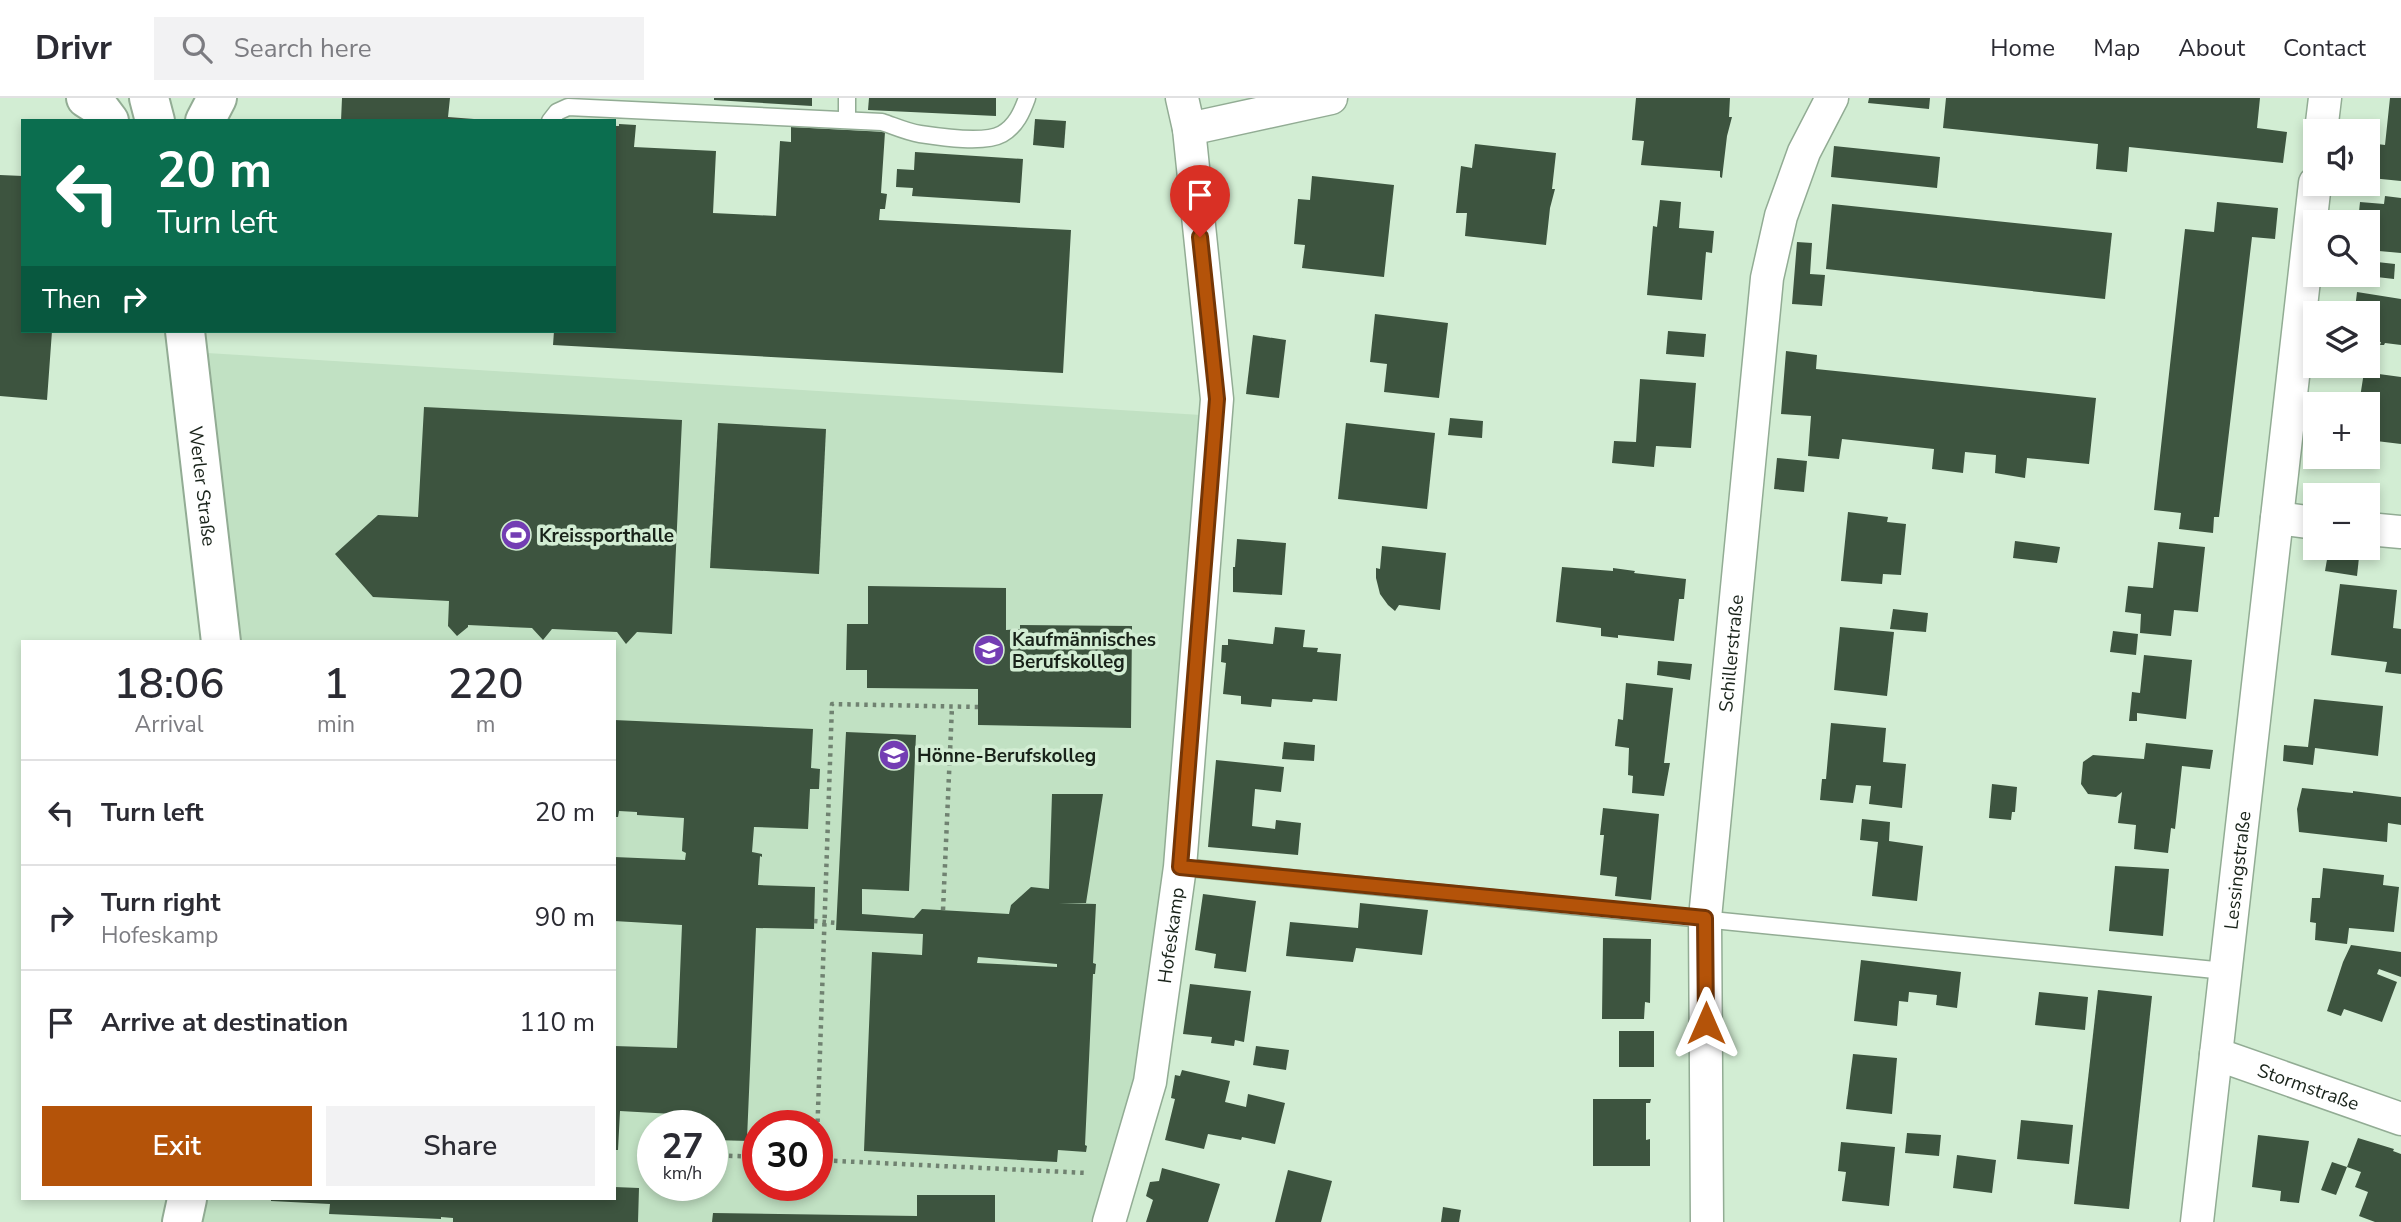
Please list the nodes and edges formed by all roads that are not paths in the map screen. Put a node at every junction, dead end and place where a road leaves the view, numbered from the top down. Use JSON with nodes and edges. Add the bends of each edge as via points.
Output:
{"nodes":[{"id":1,"x":86,"y":98,"type":"edge"},
{"id":2,"x":149,"y":98,"type":"edge"},
{"id":3,"x":217,"y":98,"type":"edge"},
{"id":4,"x":847,"y":98,"type":"edge"},
{"id":5,"x":1027,"y":98,"type":"edge"},
{"id":6,"x":1182,"y":98,"type":"edge"},
{"id":7,"x":1331,"y":98,"type":"edge"},
{"id":8,"x":1832,"y":98,"type":"edge"},
{"id":9,"x":2325,"y":98,"type":"edge"},
{"id":10,"x":603,"y":104,"type":"edge"},
{"id":11,"x":108,"y":119,"type":"edge"},
{"id":12,"x":154,"y":119,"type":"edge"},
{"id":13,"x":206,"y":119,"type":"edge"},
{"id":14,"x":552,"y":119,"type":"edge"},
{"id":15,"x":2322,"y":119,"type":"edge"},
{"id":16,"x":846,"y":120,"type":"junction"},
{"id":17,"x":1189,"y":129,"type":"junction"},
{"id":18,"x":2314,"y":196,"type":"edge"},
{"id":19,"x":185,"y":333,"type":"edge"},
{"id":20,"x":2277,"y":518,"type":"junction"},
{"id":21,"x":2303,"y":521,"type":"edge"},
{"id":22,"x":2380,"y":529,"type":"edge"},
{"id":23,"x":2401,"y":532,"type":"edge"},
{"id":24,"x":222,"y":640,"type":"edge"},
{"id":25,"x":1180,"y":867,"type":"junction"},
{"id":26,"x":1705,"y":918,"type":"junction"},
{"id":27,"x":2225,"y":971,"type":"junction"},
{"id":28,"x":2216,"y":1054,"type":"junction"},
{"id":29,"x":2401,"y":1119,"type":"edge"},
{"id":30,"x":187,"y":1200,"type":"edge"},
{"id":31,"x":182,"y":1222,"type":"edge"},
{"id":32,"x":1109,"y":1222,"type":"edge"},
{"id":33,"x":1707,"y":1222,"type":"edge"},
{"id":34,"x":2197,"y":1222,"type":"edge"}],
"edges":[{"from":1,"to":11,"type":"main road"},
{"from":2,"to":12,"type":"main road"},
{"from":3,"to":13,"type":"main road"},
{"from":4,"to":16,"type":"lane"},
{"from":5,"to":16,"type":"lane","via":[[1011,127],[981,139],[917,134],[883,122]]},
{"from":6,"to":17,"type":"street","name":"Hofeskamp"},
{"from":7,"to":17,"type":"street"},
{"from":8,"to":26,"type":"street","name":"Schillerstraße","via":[[1804,152],[1781,216],[1768,278]]},
{"from":9,"to":15,"type":"street"},
{"from":10,"to":14,"type":"lane","via":[[568,107]]},
{"from":10,"to":16,"type":"lane"},
{"from":17,"to":25,"type":"street","name":"Hofeskamp","via":[[1217,399]]},
{"from":18,"to":20,"type":"street","name":"Lessingstraße"},
{"from":19,"to":24,"type":"main road","name":"Werler Straße"},
{"from":20,"to":21,"type":"street"},
{"from":20,"to":27,"type":"street","name":"Lessingstraße"},
{"from":22,"to":23,"type":"street"},
{"from":25,"to":26,"type":"lane"},
{"from":25,"to":32,"type":"street","name":"Hofeskamp","via":[[1150,1082]]},
{"from":26,"to":27,"type":"lane"},
{"from":26,"to":33,"type":"street","name":"Schillerstraße"},
{"from":27,"to":28,"type":"street","name":"Lessingstraße"},
{"from":28,"to":29,"type":"street","name":"Stormstraße"},
{"from":28,"to":34,"type":"street","name":"Lessingstraße"},
{"from":30,"to":31,"type":"main road"}]}
